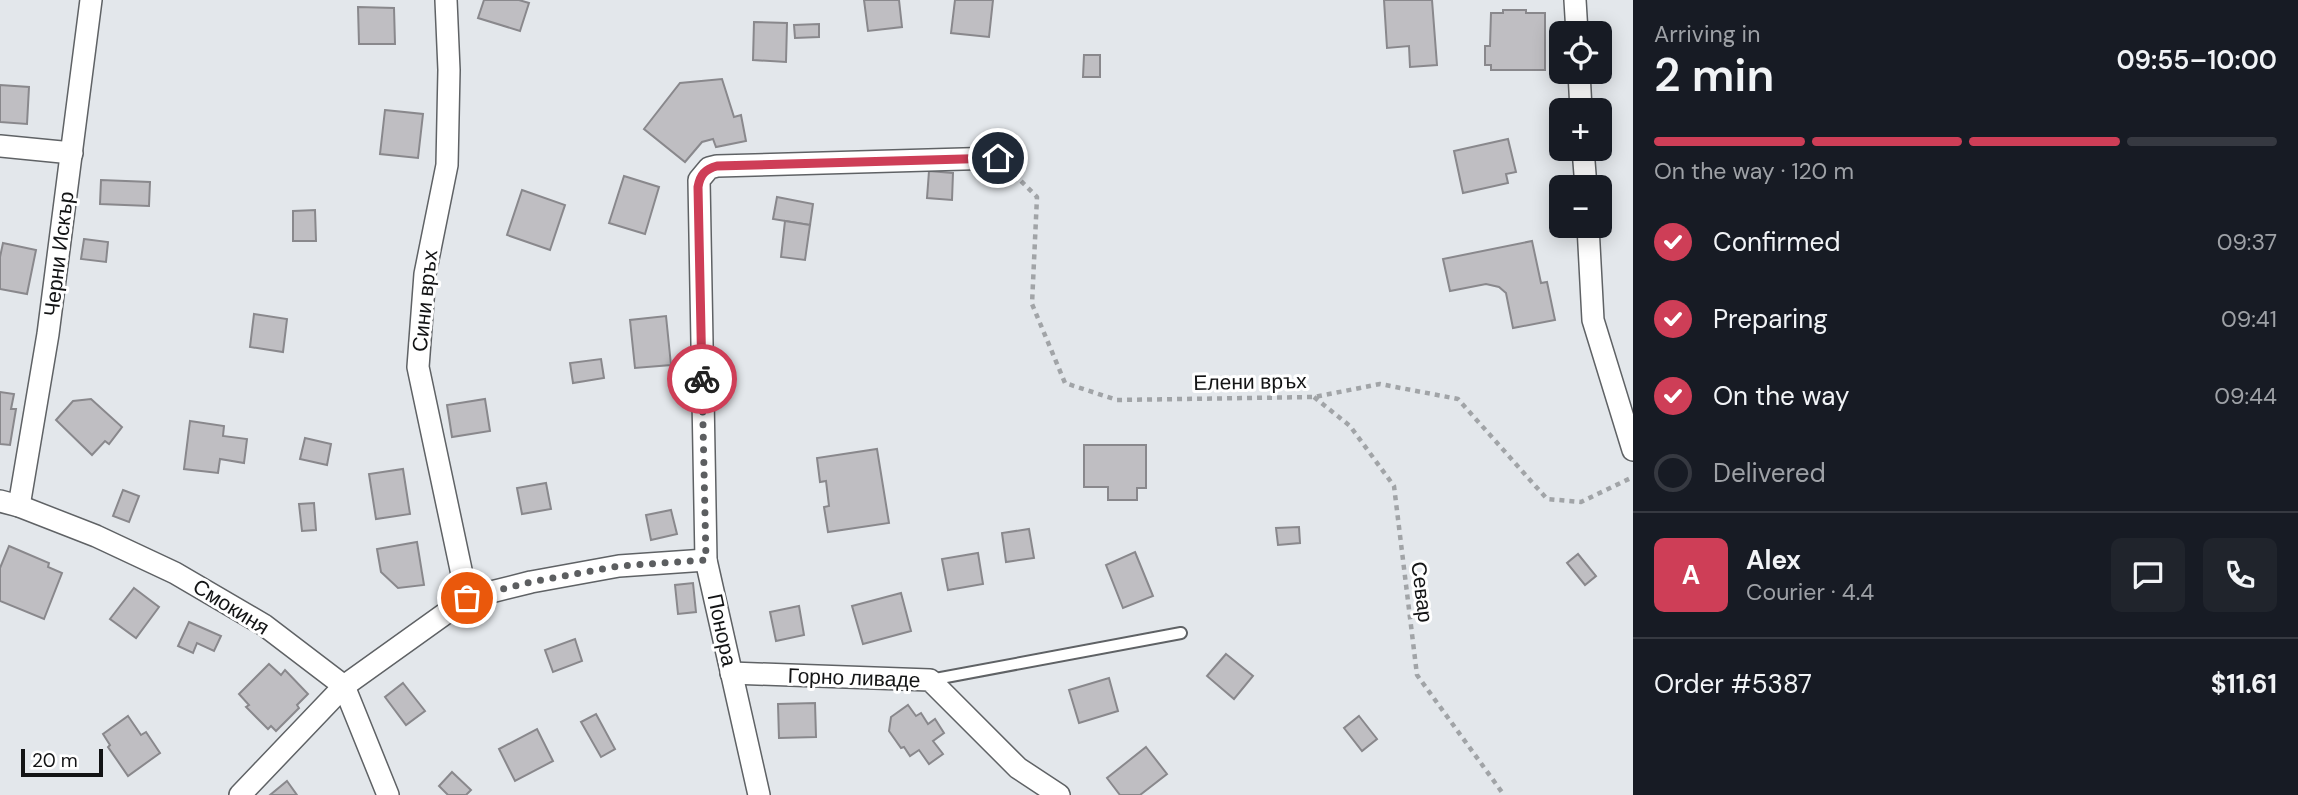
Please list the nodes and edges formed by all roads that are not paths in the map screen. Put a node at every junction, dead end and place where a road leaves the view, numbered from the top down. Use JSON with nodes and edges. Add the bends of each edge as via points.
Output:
{"nodes":[{"id":1,"x":91,"y":0,"type":"edge"},
{"id":2,"x":446,"y":0,"type":"edge"},
{"id":3,"x":1575,"y":0,"type":"edge"},
{"id":4,"x":1576,"y":21,"type":"edge"},
{"id":5,"x":0,"y":146,"type":"edge"},
{"id":6,"x":72,"y":153,"type":"junction"},
{"id":7,"x":998,"y":158,"type":"road end"},
{"id":8,"x":1589,"y":238,"type":"edge"},
{"id":9,"x":1633,"y":450,"type":"edge"},
{"id":10,"x":10,"y":504,"type":"edge"},
{"id":11,"x":706,"y":560,"type":"junction"},
{"id":12,"x":467,"y":598,"type":"junction"},
{"id":13,"x":1181,"y":633,"type":"dead end"},
{"id":14,"x":731,"y":673,"type":"junction"},
{"id":15,"x":930,"y":680,"type":"junction"},
{"id":16,"x":344,"y":686,"type":"junction"},
{"id":17,"x":240,"y":795,"type":"edge"},
{"id":18,"x":388,"y":795,"type":"edge"},
{"id":19,"x":760,"y":795,"type":"edge"},
{"id":20,"x":1059,"y":795,"type":"edge"}],
"edges":[{"from":1,"to":6,"type":"street","name":"Черни Искър"},
{"from":2,"to":12,"type":"street","name":"Сини връх","via":[[447,165],[425,274],[418,367]]},
{"from":3,"to":4,"type":"street"},
{"from":5,"to":6,"type":"street"},
{"from":6,"to":10,"type":"street","name":"Черни Искър","via":[[48,334]]},
{"from":7,"to":11,"type":"street","name":"Понора","via":[[717,166],[703,173],[698,187]]},
{"from":8,"to":9,"type":"street","via":[[1593,320]]},
{"from":10,"to":16,"type":"street","name":"Смокиня","via":[[96,536],[175,573],[264,625]]},
{"from":11,"to":12,"type":"street","via":[[619,566]]},
{"from":11,"to":14,"type":"street","name":"Понора"},
{"from":12,"to":16,"type":"street"},
{"from":13,"to":15,"type":"lane"},
{"from":14,"to":15,"type":"street","name":"Горно ливаде"},
{"from":14,"to":19,"type":"street","name":"Понора"},
{"from":15,"to":20,"type":"street","name":"Горно ливаде","via":[[1018,768]]},
{"from":16,"to":17,"type":"street"},
{"from":16,"to":18,"type":"street"}]}
